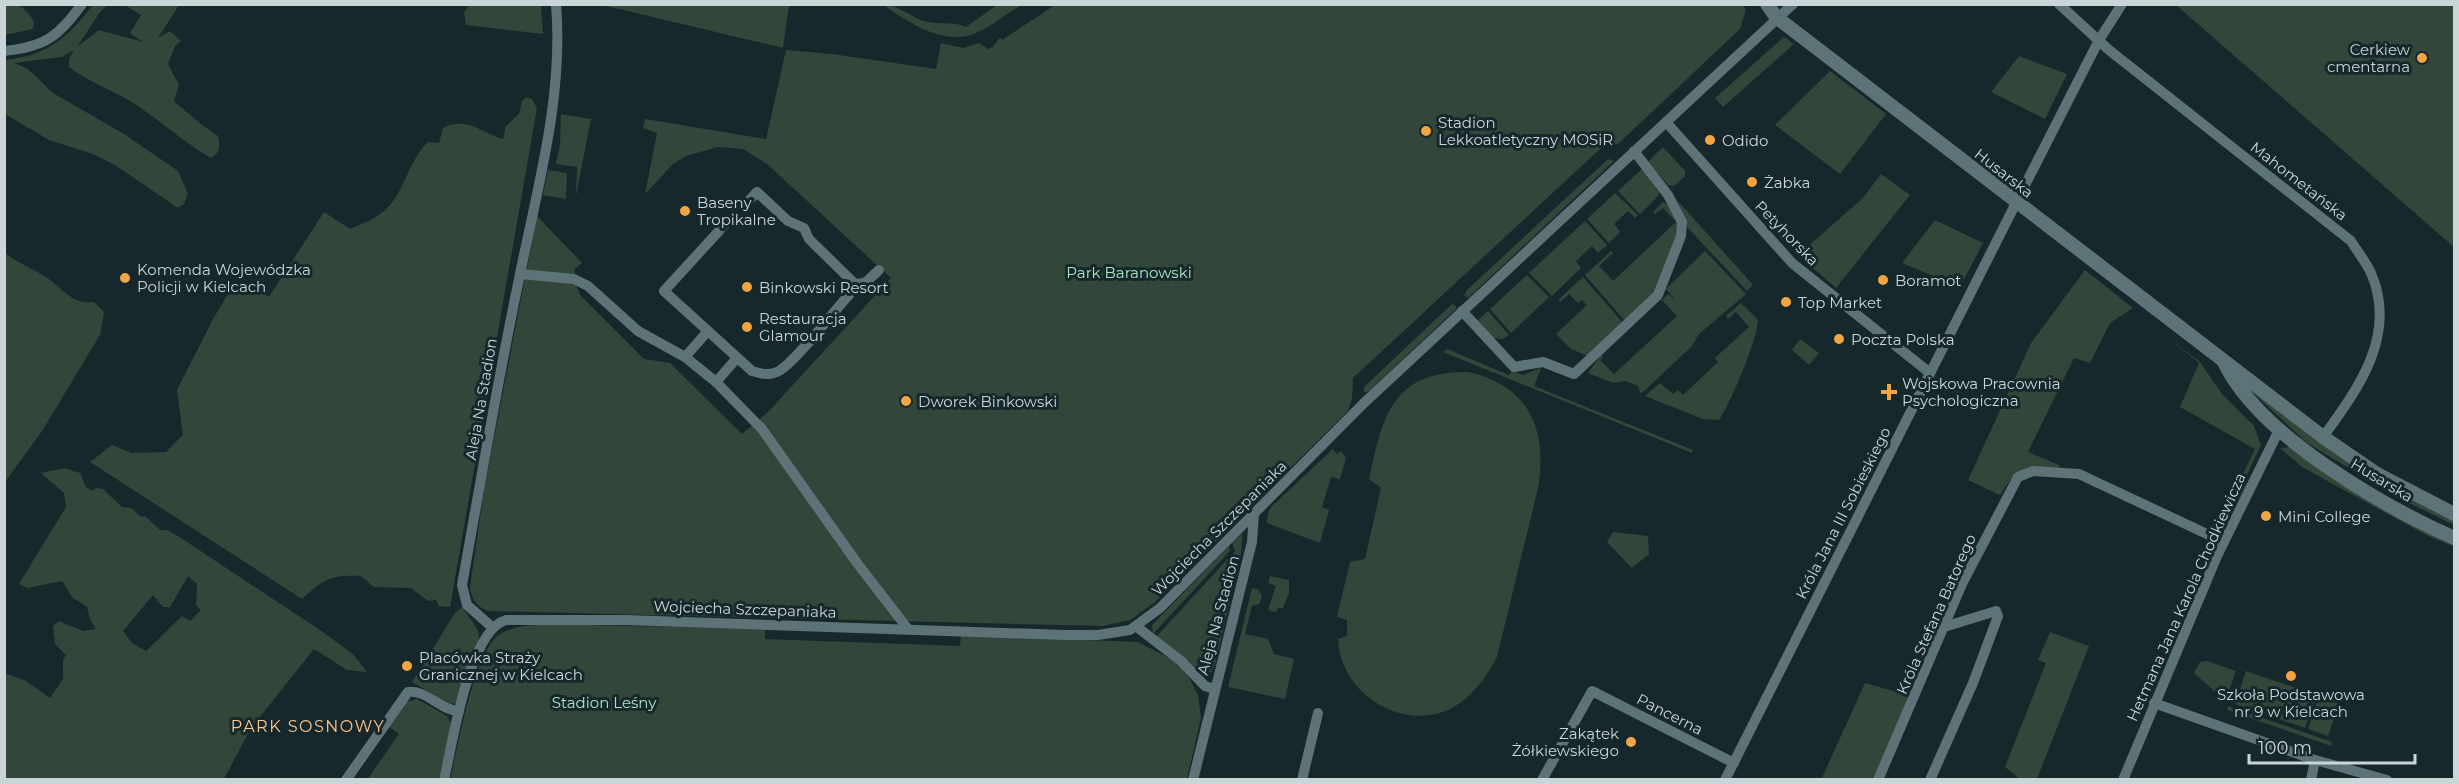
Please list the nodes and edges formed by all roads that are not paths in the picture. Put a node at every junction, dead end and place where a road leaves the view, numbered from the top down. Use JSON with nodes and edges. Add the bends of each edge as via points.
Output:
{"nodes":[{"id":1,"x":82,"y":4,"type":"edge"},
{"id":2,"x":556,"y":4,"type":"edge"},
{"id":3,"x":1767,"y":4,"type":"edge"},
{"id":4,"x":1792,"y":4,"type":"edge"},
{"id":5,"x":2059,"y":4,"type":"edge"},
{"id":6,"x":2122,"y":4,"type":"edge"},
{"id":7,"x":1776,"y":17,"type":"junction"},
{"id":8,"x":2099,"y":40,"type":"junction"},
{"id":9,"x":4,"y":51,"type":"edge"},
{"id":10,"x":1666,"y":122,"type":"junction"},
{"id":11,"x":1634,"y":151,"type":"junction"},
{"id":12,"x":2015,"y":203,"type":"junction"},
{"id":13,"x":745,"y":205,"type":"tunnel mouth"},
{"id":14,"x":719,"y":231,"type":"tunnel mouth"},
{"id":15,"x":879,"y":270,"type":"dead end"},
{"id":16,"x":520,"y":274,"type":"junction"},
{"id":17,"x":854,"y":284,"type":"junction"},
{"id":18,"x":1462,"y":311,"type":"junction"},
{"id":19,"x":708,"y":331,"type":"junction"},
{"id":20,"x":685,"y":357,"type":"junction"},
{"id":21,"x":737,"y":358,"type":"junction"},
{"id":22,"x":2225,"y":364,"type":"junction"},
{"id":23,"x":1930,"y":373,"type":"junction"},
{"id":24,"x":716,"y":382,"type":"junction"},
{"id":25,"x":2280,"y":428,"type":"junction"},
{"id":26,"x":2323,"y":437,"type":"junction"},
{"id":27,"x":1254,"y":513,"type":"junction"},
{"id":28,"x":2454,"y":514,"type":"edge"},
{"id":29,"x":2454,"y":538,"type":"edge"},
{"id":30,"x":2224,"y":542,"type":"junction"},
{"id":31,"x":492,"y":627,"type":"junction"},
{"id":32,"x":1137,"y":627,"type":"junction"},
{"id":33,"x":1944,"y":627,"type":"junction"},
{"id":34,"x":908,"y":629,"type":"junction"},
{"id":35,"x":1214,"y":689,"type":"junction"},
{"id":36,"x":2154,"y":703,"type":"junction"},
{"id":37,"x":459,"y":711,"type":"junction"},
{"id":38,"x":1318,"y":713,"type":"dead end"},
{"id":39,"x":2315,"y":760,"type":"junction"},
{"id":40,"x":1734,"y":763,"type":"junction"},
{"id":41,"x":346,"y":780,"type":"edge"},
{"id":42,"x":444,"y":780,"type":"edge"},
{"id":43,"x":1193,"y":780,"type":"edge"},
{"id":44,"x":1302,"y":780,"type":"edge"},
{"id":45,"x":1542,"y":780,"type":"edge"},
{"id":46,"x":1725,"y":780,"type":"edge"},
{"id":47,"x":1878,"y":780,"type":"edge"},
{"id":48,"x":1930,"y":780,"type":"edge"},
{"id":49,"x":2123,"y":780,"type":"edge"},
{"id":50,"x":2311,"y":780,"type":"edge"},
{"id":51,"x":2387,"y":780,"type":"edge"}],
"edges":[{"from":1,"to":9,"type":"street","via":[[55,36],[29,48]]},
{"from":2,"to":16,"type":"street","name":"Aleja Na Stadion","via":[[555,93]]},
{"from":3,"to":7,"type":"main road","name":"Husarska"},
{"from":4,"to":7,"type":"street","name":"Wojciecha Szczepaniaka"},
{"from":5,"to":8,"type":"street","name":"Mahometańska"},
{"from":6,"to":8,"type":"street","name":"Króla Jana III Sobieskiego"},
{"from":7,"to":10,"type":"street","name":"Wojciecha Szczepaniaka"},
{"from":7,"to":12,"type":"main road","name":"Husarska"},
{"from":8,"to":12,"type":"street","name":"Króla Jana III Sobieskiego"},
{"from":8,"to":26,"type":"street","name":"Mahometańska","via":[[2351,241],[2371,273],[2380,306],[2378,344],[2358,387]]},
{"from":10,"to":11,"type":"street","name":"Wojciecha Szczepaniaka"},
{"from":10,"to":23,"type":"street","name":"Petyhorska","via":[[1792,263]]},
{"from":11,"to":18,"type":"street","name":"Wojciecha Szczepaniaka"},
{"from":11,"to":18,"type":"street","via":[[1668,195],[1682,222],[1681,236],[1658,295],[1574,374],[1543,362],[1514,367]]},
{"from":12,"to":22,"type":"main road","name":"Husarska"},
{"from":12,"to":23,"type":"street","name":"Króla Jana III Sobieskiego"},
{"from":13,"to":17,"type":"street","via":[[757,192],[788,221],[804,228],[809,239]]},
{"from":14,"to":19,"type":"street","via":[[664,291]]},
{"from":15,"to":17,"type":"street","via":[[865,283]]},
{"from":16,"to":20,"type":"street","via":[[574,279],[638,331]]},
{"from":16,"to":31,"type":"street","name":"Aleja Na Stadion","via":[[462,585],[467,605]]},
{"from":17,"to":21,"type":"street","via":[[849,295],[780,370],[764,375],[752,371]]},
{"from":18,"to":27,"type":"street","name":"Wojciecha Szczepaniaka"},
{"from":19,"to":20,"type":"street"},
{"from":19,"to":21,"type":"street"},
{"from":20,"to":24,"type":"street"},
{"from":21,"to":24,"type":"street"},
{"from":22,"to":25,"type":"main road","name":"Husarska","via":[[2245,394]]},
{"from":22,"to":26,"type":"main road","name":"Husarska"},
{"from":23,"to":40,"type":"street","name":"Króla Jana III Sobieskiego"},
{"from":24,"to":34,"type":"street","via":[[762,429]]},
{"from":25,"to":29,"type":"main road","name":"Husarska","via":[[2351,482]]},
{"from":25,"to":30,"type":"street","name":"Hetmana Jana Karola Chodkiewicza"},
{"from":26,"to":28,"type":"main road","name":"Husarska","via":[[2377,474]]},
{"from":27,"to":32,"type":"street","name":"Wojciecha Szczepaniaka"},
{"from":27,"to":35,"type":"street","name":"Aleja Na Stadion","via":[[1252,542]]},
{"from":30,"to":33,"type":"street","name":"Króla Stefana Batorego","via":[[2079,474],[2033,471],[2018,477],[2013,484]]},
{"from":30,"to":36,"type":"street","name":"Hetmana Jana Karola Chodkiewicza"},
{"from":31,"to":34,"type":"street","name":"Wojciecha Szczepaniaka","via":[[506,620],[526,618]]},
{"from":31,"to":37,"type":"street","via":[[475,660]]},
{"from":32,"to":34,"type":"street","name":"Wojciecha Szczepaniaka","via":[[1098,635]]},
{"from":32,"to":35,"type":"street","name":"Aleja Na Stadion","via":[[1181,661],[1205,686]]},
{"from":33,"to":47,"type":"street","name":"Króla Stefana Batorego"},
{"from":33,"to":48,"type":"street","via":[[1996,611],[1998,616]]},
{"from":35,"to":43,"type":"street","name":"Aleja Na Stadion"},
{"from":36,"to":39,"type":"street"},
{"from":36,"to":49,"type":"street","name":"Hetmana Jana Karola Chodkiewicza"},
{"from":37,"to":41,"type":"street","via":[[408,692]]},
{"from":37,"to":42,"type":"street"},
{"from":38,"to":44,"type":"street"},
{"from":39,"to":50,"type":"street"},
{"from":39,"to":51,"type":"street"},
{"from":40,"to":45,"type":"street","name":"Pancerna","via":[[1592,691]]},
{"from":40,"to":46,"type":"street","name":"Króla Jana III Sobieskiego"}]}
